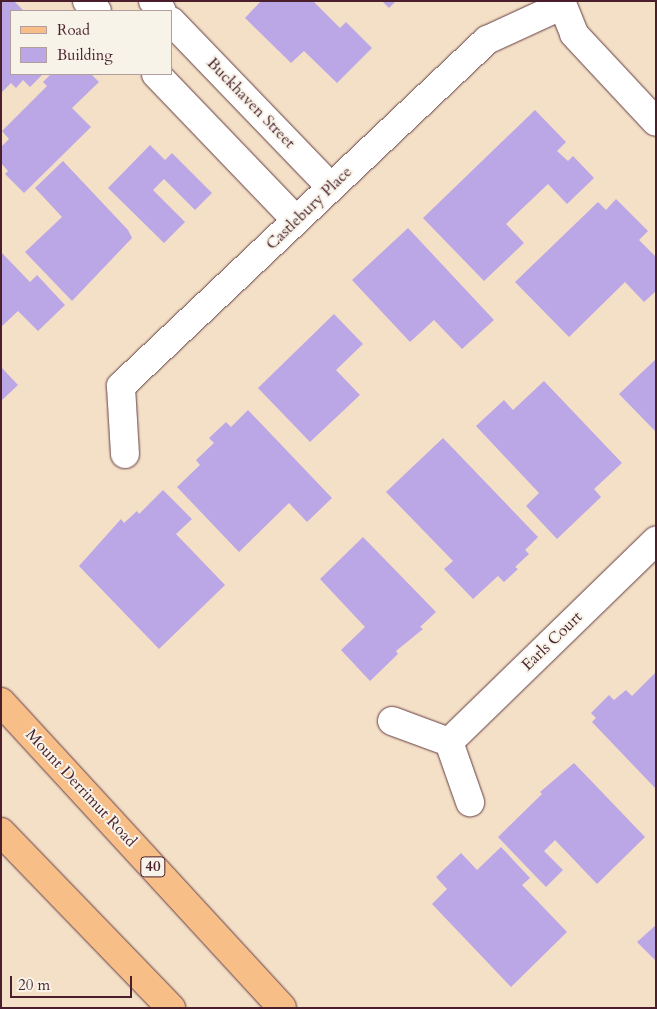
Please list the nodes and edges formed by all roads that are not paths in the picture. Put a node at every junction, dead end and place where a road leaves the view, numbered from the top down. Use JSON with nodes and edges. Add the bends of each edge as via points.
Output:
{"nodes":[{"id":1,"x":561,"y":3,"type":"edge"},
{"id":2,"x":172,"y":21,"type":"edge"},
{"id":3,"x":157,"y":75,"type":"edge"},
{"id":4,"x":656,"y":122,"type":"edge"},
{"id":5,"x":330,"y":186,"type":"junction"},
{"id":6,"x":296,"y":220,"type":"junction"},
{"id":7,"x":124,"y":454,"type":"dead end"},
{"id":8,"x":656,"y":541,"type":"edge"},
{"id":9,"x":1,"y":702,"type":"edge"},
{"id":10,"x":392,"y":721,"type":"dead end"},
{"id":11,"x":449,"y":742,"type":"junction"},
{"id":12,"x":470,"y":802,"type":"dead end"},
{"id":13,"x":1,"y":832,"type":"edge"},
{"id":14,"x":171,"y":1008,"type":"edge"},
{"id":15,"x":282,"y":1008,"type":"edge"}],
"edges":[{"from":1,"to":4,"type":"street","via":[[574,34]]},
{"from":1,"to":5,"type":"street","name":"Castlebury Place","via":[[487,40]]},
{"from":2,"to":5,"type":"street","name":"Buckhaven Street"},
{"from":3,"to":6,"type":"street"},
{"from":5,"to":6,"type":"street","name":"Castlebury Place"},
{"from":6,"to":7,"type":"street","name":"Castlebury Place","via":[[121,386]]},
{"from":8,"to":11,"type":"street","name":"Earls Court"},
{"from":9,"to":15,"type":"main road","name":"Mount Derrimut Road","number":"40"},
{"from":10,"to":11,"type":"street"},
{"from":11,"to":12,"type":"street"},
{"from":13,"to":14,"type":"main road"}]}
